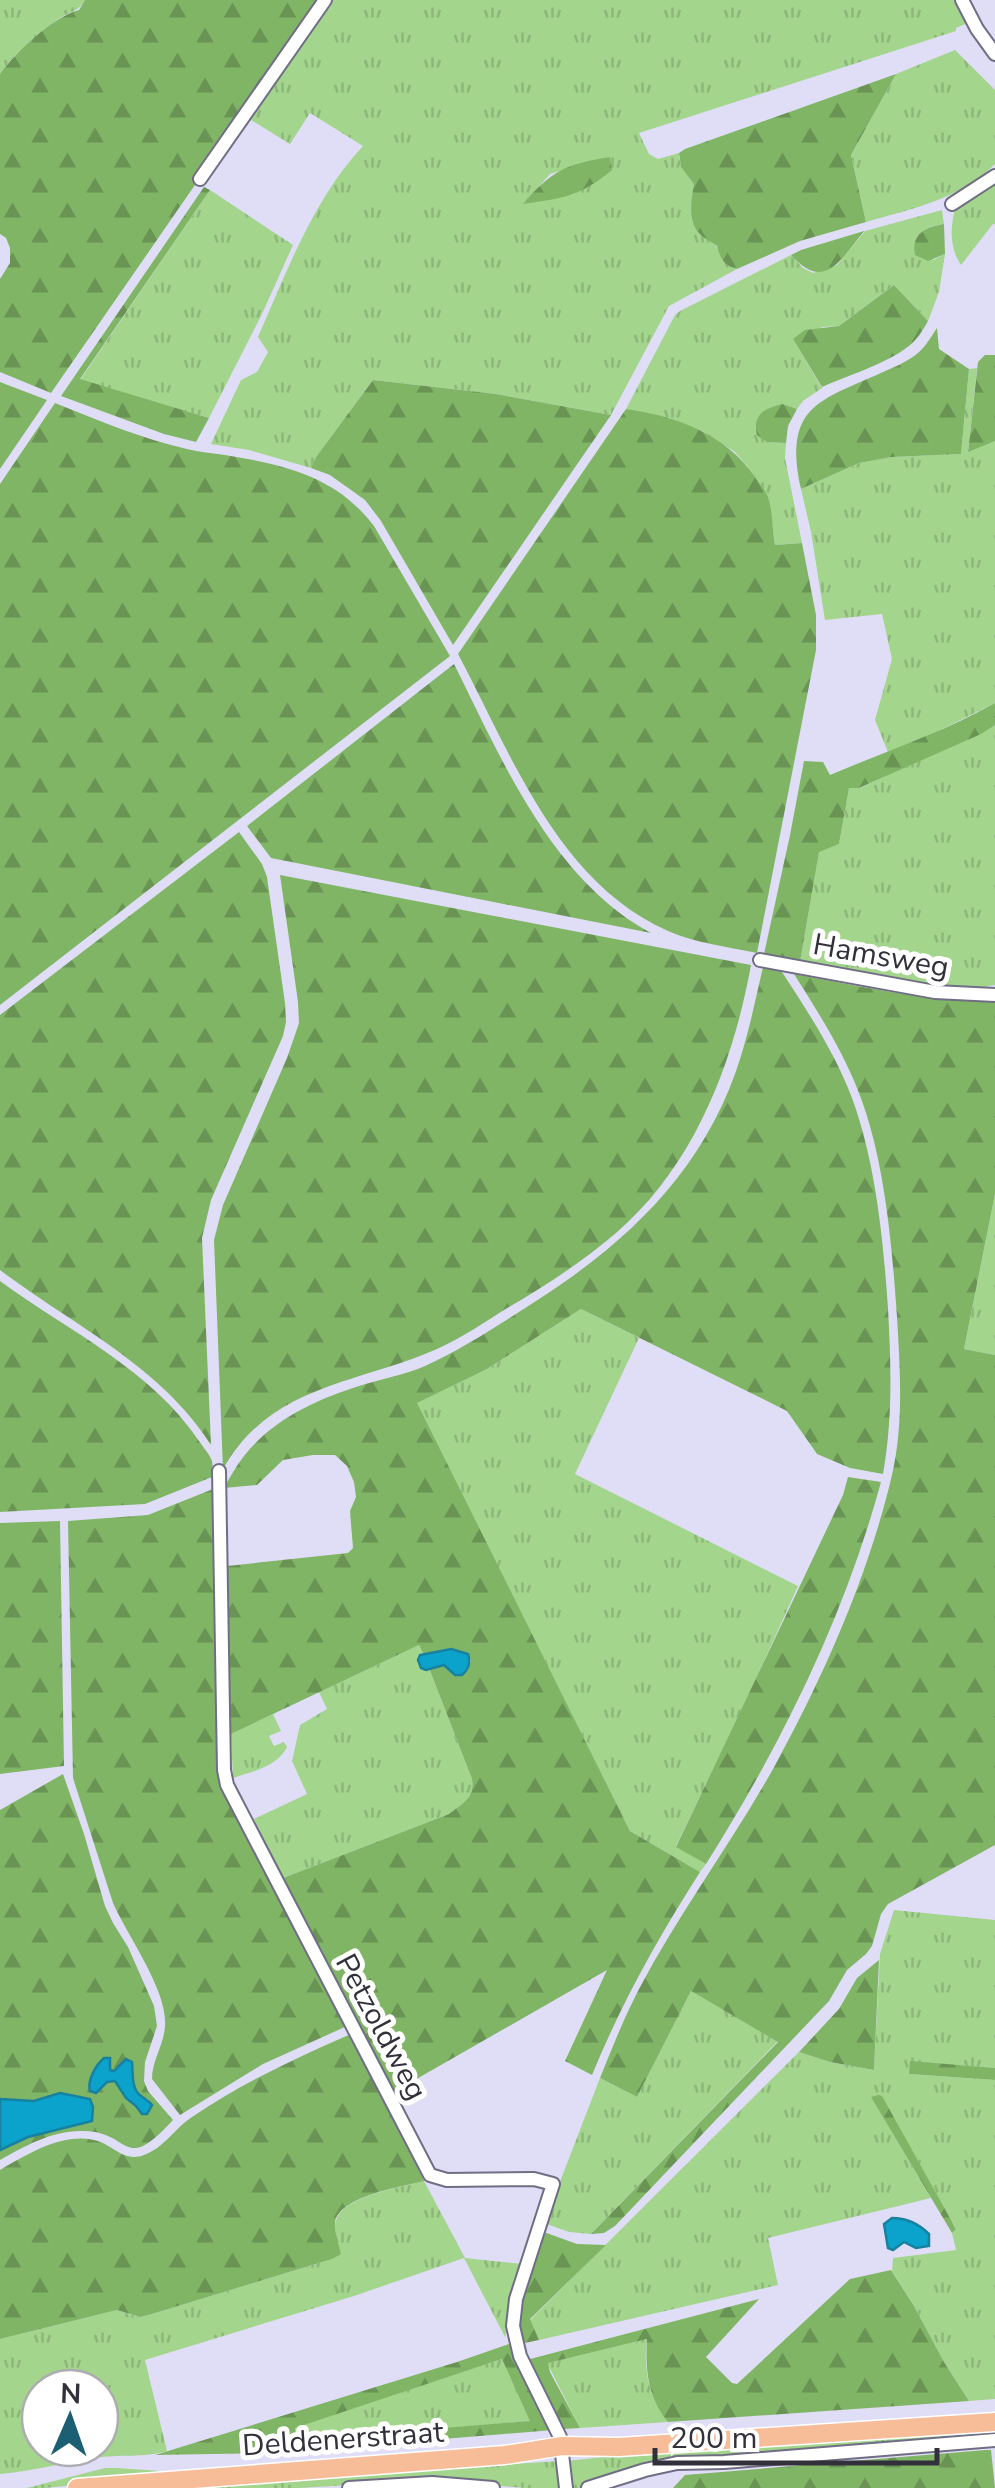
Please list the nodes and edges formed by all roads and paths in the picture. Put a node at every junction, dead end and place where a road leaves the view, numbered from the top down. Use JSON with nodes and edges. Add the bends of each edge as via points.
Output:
{"nodes":[{"id":1,"x":325,"y":0,"type":"edge"},
{"id":2,"x":962,"y":0,"type":"edge"},
{"id":3,"x":995,"y":54,"type":"edge"},
{"id":4,"x":995,"y":176,"type":"edge"},
{"id":5,"x":200,"y":179,"type":"dead end"},
{"id":6,"x":952,"y":204,"type":"dead end"},
{"id":7,"x":760,"y":960,"type":"dead end"},
{"id":8,"x":995,"y":995,"type":"edge"},
{"id":9,"x":218,"y":1470,"type":"dead end"},
{"id":10,"x":995,"y":2420,"type":"edge"},
{"id":11,"x":995,"y":2440,"type":"edge"},
{"id":12,"x":562,"y":2452,"type":"junction"},
{"id":13,"x":186,"y":2479,"type":"junction"},
{"id":14,"x":77,"y":2488,"type":"edge"},
{"id":15,"x":130,"y":2488,"type":"edge"},
{"id":16,"x":349,"y":2488,"type":"edge"},
{"id":17,"x":493,"y":2488,"type":"edge"},
{"id":18,"x":566,"y":2488,"type":"edge"},
{"id":19,"x":588,"y":2488,"type":"edge"}],
"edges":[{"from":1,"to":5,"type":"street"},
{"from":2,"to":3,"type":"street"},
{"from":4,"to":6,"type":"street"},
{"from":7,"to":8,"type":"street","name":"Hamsweg","via":[[935,992]]},
{"from":9,"to":12,"type":"street","name":"Petzoldweg","via":[[226,1784],[430,2175],[553,2184],[513,2326]]},
{"from":10,"to":12,"type":"main road","name":"Deldenerstraat"},
{"from":11,"to":19,"type":"street","via":[[667,2464]]},
{"from":12,"to":13,"type":"main road","name":"Deldenerstraat"},
{"from":12,"to":18,"type":"street","name":"Petzoldweg"},
{"from":13,"to":14,"type":"main road","name":"Deldenerstraat"},
{"from":13,"to":15,"type":"main road","name":"Deldenerstraat"},
{"from":16,"to":17,"type":"street","name":"Deldenerstraat"}]}
